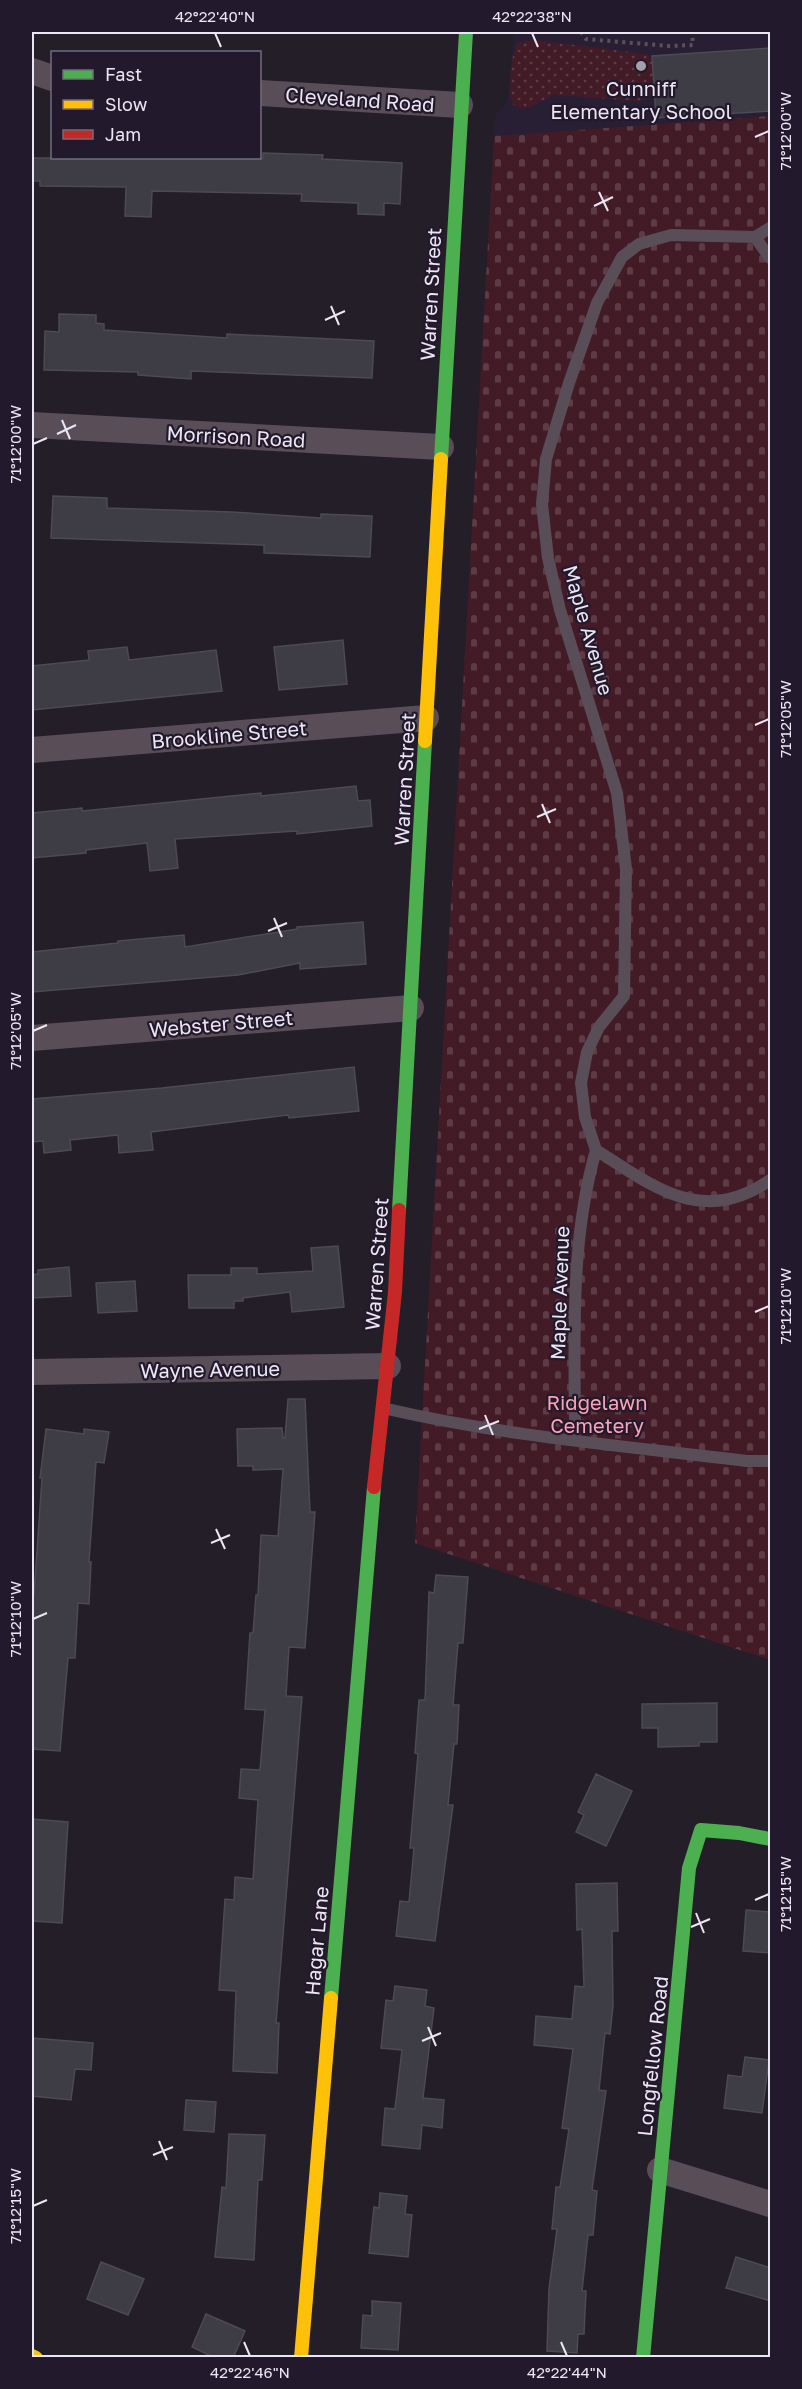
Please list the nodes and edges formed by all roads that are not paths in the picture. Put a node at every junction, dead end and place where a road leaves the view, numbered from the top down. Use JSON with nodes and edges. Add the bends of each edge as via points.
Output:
{"nodes":[{"id":1,"x":466,"y":32,"type":"edge"},
{"id":2,"x":32,"y":71,"type":"edge"},
{"id":3,"x":51,"y":78,"type":"edge"},
{"id":4,"x":261,"y":93,"type":"edge"},
{"id":5,"x":460,"y":105,"type":"junction"},
{"id":6,"x":771,"y":228,"type":"edge"},
{"id":7,"x":756,"y":237,"type":"junction"},
{"id":8,"x":771,"y":258,"type":"edge"},
{"id":9,"x":32,"y":425,"type":"edge"},
{"id":10,"x":441,"y":447,"type":"junction"},
{"id":11,"x":426,"y":718,"type":"junction"},
{"id":12,"x":32,"y":750,"type":"edge"},
{"id":13,"x":411,"y":1008,"type":"junction"},
{"id":14,"x":32,"y":1038,"type":"edge"},
{"id":15,"x":596,"y":1150,"type":"junction"},
{"id":16,"x":771,"y":1180,"type":"edge"},
{"id":17,"x":388,"y":1366,"type":"junction"},
{"id":18,"x":32,"y":1372,"type":"edge"},
{"id":19,"x":382,"y":1408,"type":"junction"},
{"id":20,"x":575,"y":1440,"type":"junction"},
{"id":21,"x":771,"y":1461,"type":"edge"},
{"id":22,"x":370,"y":1528,"type":"joint"},
{"id":23,"x":771,"y":1839,"type":"edge"},
{"id":24,"x":660,"y":2170,"type":"junction"},
{"id":25,"x":771,"y":2204,"type":"edge"},
{"id":26,"x":32,"y":2356,"type":"edge"},
{"id":27,"x":36,"y":2358,"type":"edge"},
{"id":28,"x":301,"y":2358,"type":"edge"},
{"id":29,"x":643,"y":2358,"type":"edge"}],
"edges":[{"from":1,"to":5,"type":"street","name":"Warren Street"},
{"from":2,"to":3,"type":"street"},
{"from":4,"to":5,"type":"street","name":"Cleveland Road"},
{"from":5,"to":10,"type":"street","name":"Warren Street"},
{"from":6,"to":7,"type":"lane"},
{"from":7,"to":8,"type":"lane"},
{"from":7,"to":15,"type":"lane","name":"Maple Avenue","via":[[671,235],[639,244],[622,257],[597,303],[546,459],[542,504],[548,558],[560,610],[617,793],[626,869],[624,996],[599,1027],[587,1052],[580,1083],[585,1117]]},
{"from":9,"to":10,"type":"street","name":"Morrison Road"},
{"from":10,"to":11,"type":"street","name":"Warren Street"},
{"from":11,"to":12,"type":"street","name":"Brookline Street"},
{"from":11,"to":13,"type":"street","name":"Warren Street"},
{"from":13,"to":14,"type":"street","name":"Webster Street"},
{"from":13,"to":17,"type":"street","name":"Warren Street"},
{"from":15,"to":16,"type":"lane","via":[[655,1188],[693,1202],[726,1201]]},
{"from":15,"to":20,"type":"lane","name":"Maple Avenue","via":[[585,1188],[579,1240]]},
{"from":17,"to":18,"type":"street","name":"Wayne Avenue"},
{"from":17,"to":19,"type":"street","name":"Warren Street"},
{"from":19,"to":20,"type":"lane"},
{"from":19,"to":22,"type":"street","name":"Warren Street"},
{"from":20,"to":21,"type":"lane"},
{"from":22,"to":28,"type":"street","name":"Hagar Lane"},
{"from":23,"to":24,"type":"street","name":"Longfellow Road","via":[[700,1830],[694,1844],[684,1895],[680,1985]]},
{"from":24,"to":25,"type":"street"},
{"from":24,"to":29,"type":"street","name":"Longfellow Road"},
{"from":26,"to":27,"type":"street"}]}
